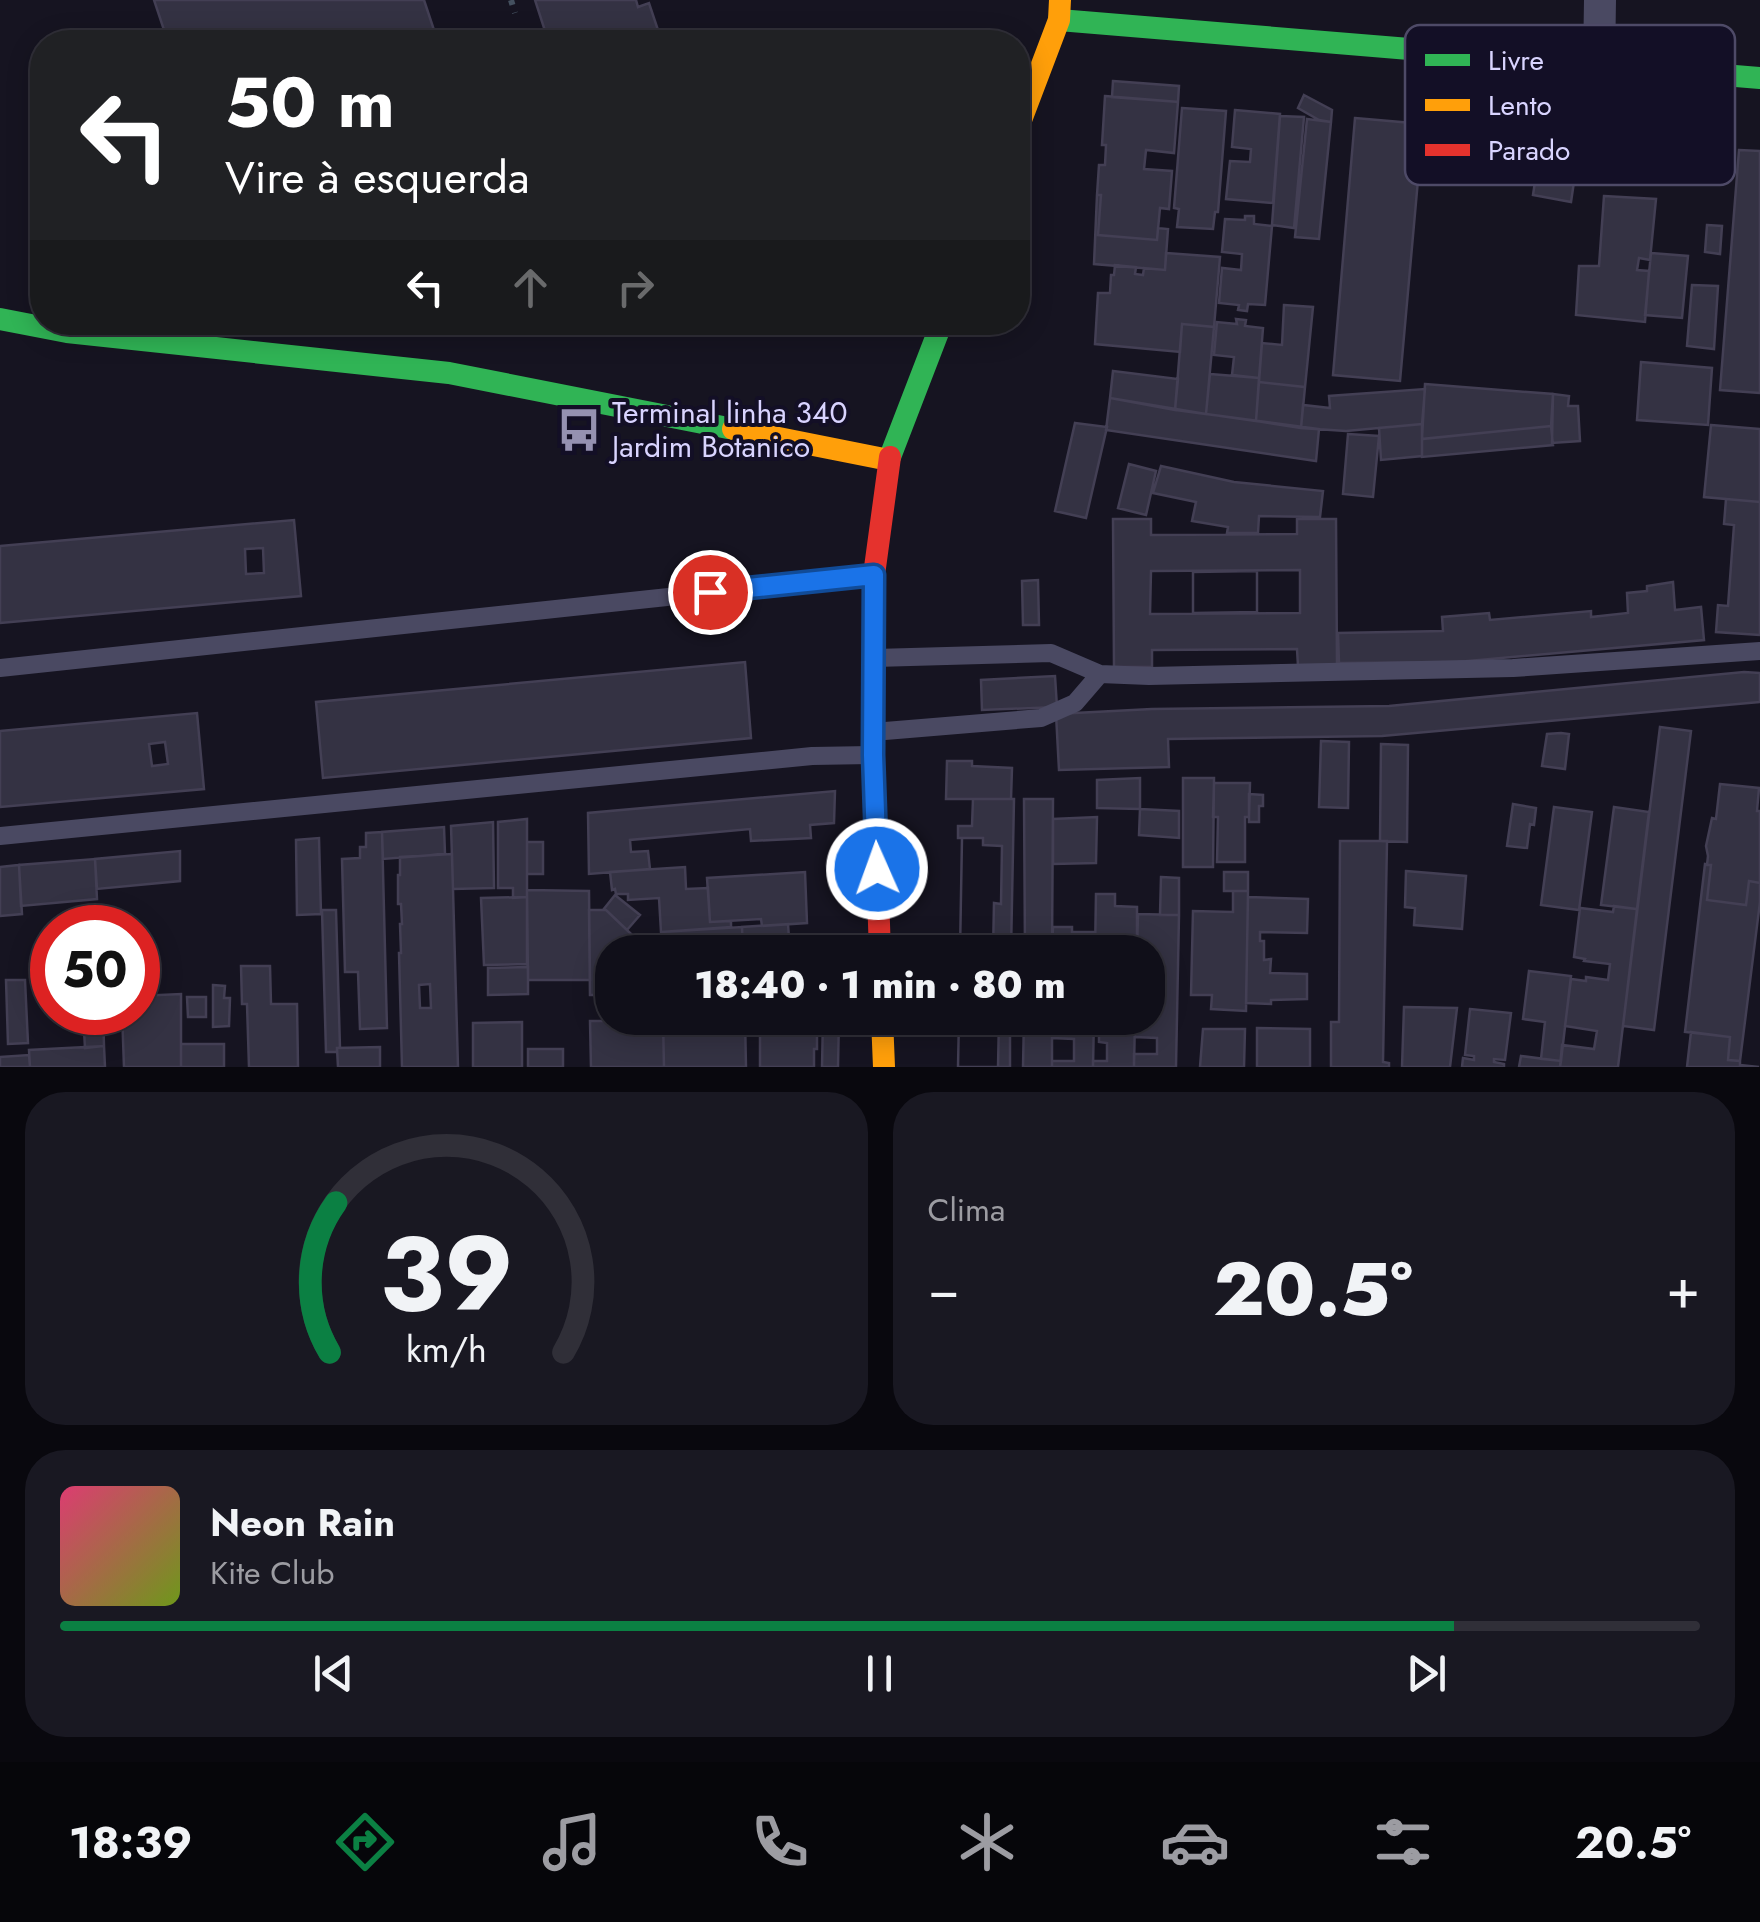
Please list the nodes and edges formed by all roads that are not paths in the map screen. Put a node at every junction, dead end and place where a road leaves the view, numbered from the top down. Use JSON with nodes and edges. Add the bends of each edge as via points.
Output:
{"nodes":[{"id":1,"x":1600,"y":0,"type":"edge"},
{"id":2,"x":1060,"y":10,"type":"edge"},
{"id":3,"x":1600,"y":25,"type":"edge"},
{"id":4,"x":1405,"y":45,"type":"edge"},
{"id":5,"x":1735,"y":76,"type":"edge"},
{"id":6,"x":1760,"y":78,"type":"edge"},
{"id":7,"x":1030,"y":94,"type":"edge"},
{"id":8,"x":0,"y":319,"type":"edge"},
{"id":9,"x":30,"y":325,"type":"edge"},
{"id":10,"x":96,"y":335,"type":"edge"},
{"id":11,"x":937,"y":335,"type":"edge"},
{"id":12,"x":889,"y":460,"type":"junction"},
{"id":13,"x":874,"y":575,"type":"junction"},
{"id":14,"x":1760,"y":652,"type":"edge"},
{"id":15,"x":874,"y":658,"type":"junction"},
{"id":16,"x":0,"y":668,"type":"edge"},
{"id":17,"x":1100,"y":674,"type":"junction"},
{"id":18,"x":873,"y":744,"type":"junction"},
{"id":19,"x":0,"y":836,"type":"edge"},
{"id":20,"x":879,"y":935,"type":"edge"},
{"id":21,"x":883,"y":1035,"type":"edge"},
{"id":22,"x":884,"y":1067,"type":"edge"}],
"edges":[{"from":1,"to":3,"type":"street"},
{"from":2,"to":4,"type":"street"},
{"from":2,"to":7,"type":"street"},
{"from":5,"to":6,"type":"street"},
{"from":8,"to":9,"type":"street"},
{"from":10,"to":12,"type":"street","via":[[449,373]]},
{"from":11,"to":12,"type":"street"},
{"from":12,"to":13,"type":"street"},
{"from":13,"to":15,"type":"street"},
{"from":13,"to":16,"type":"lane"},
{"from":14,"to":17,"type":"lane","via":[[1513,668]]},
{"from":15,"to":17,"type":"lane","via":[[1051,653]]},
{"from":15,"to":18,"type":"street"},
{"from":17,"to":18,"type":"lane","via":[[1075,703],[1041,718]]},
{"from":18,"to":19,"type":"lane","via":[[812,756]]},
{"from":18,"to":20,"type":"street"},
{"from":21,"to":22,"type":"street"}]}
